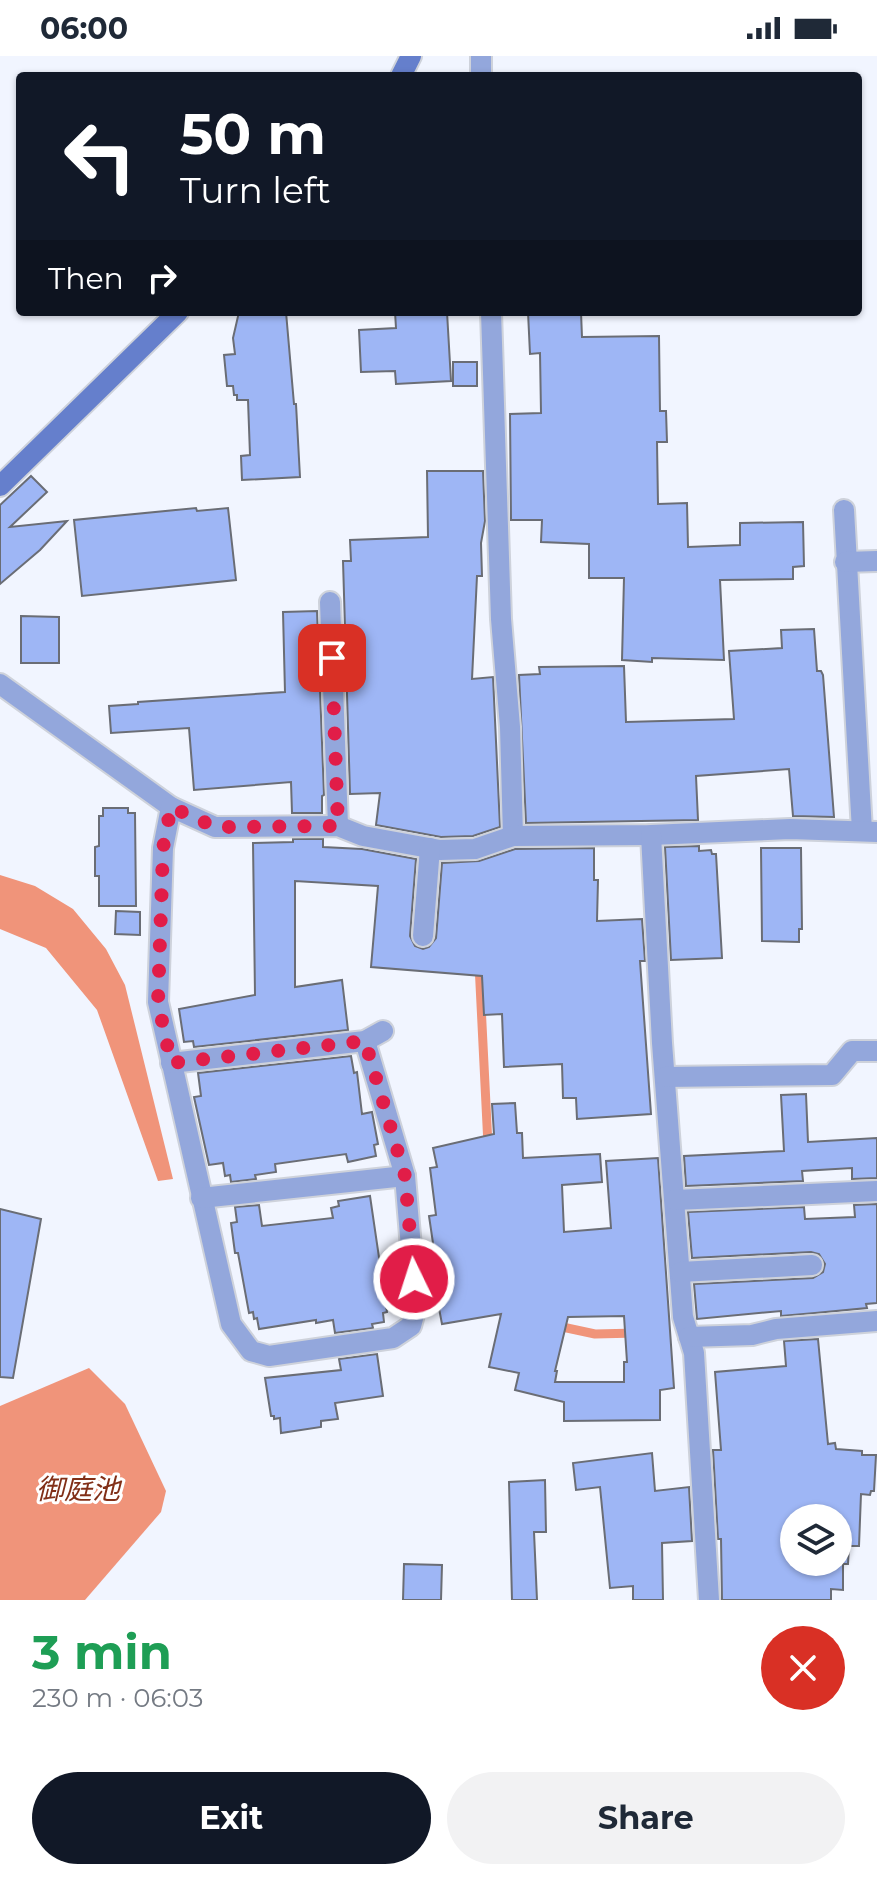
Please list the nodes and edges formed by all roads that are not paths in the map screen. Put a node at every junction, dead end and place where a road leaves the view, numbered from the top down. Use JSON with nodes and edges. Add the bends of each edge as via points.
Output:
{"nodes":[{"id":1,"x":174,"y":316,"type":"edge"},
{"id":2,"x":491,"y":316,"type":"edge"},
{"id":3,"x":0,"y":486,"type":"edge"},
{"id":4,"x":844,"y":510,"type":"dead end"},
{"id":5,"x":877,"y":561,"type":"edge"},
{"id":6,"x":845,"y":562,"type":"junction"},
{"id":7,"x":330,"y":602,"type":"dead end"},
{"id":8,"x":0,"y":684,"type":"edge"},
{"id":9,"x":171,"y":807,"type":"junction"},
{"id":10,"x":338,"y":826,"type":"junction"},
{"id":11,"x":869,"y":832,"type":"edge"},
{"id":12,"x":651,"y":835,"type":"junction"},
{"id":13,"x":513,"y":836,"type":"junction"},
{"id":14,"x":430,"y":848,"type":"junction"},
{"id":15,"x":423,"y":936,"type":"dead end"},
{"id":16,"x":877,"y":1051,"type":"edge"},
{"id":17,"x":171,"y":1063,"type":"junction"},
{"id":18,"x":665,"y":1077,"type":"junction"},
{"id":19,"x":405,"y":1176,"type":"junction"},
{"id":20,"x":877,"y":1191,"type":"edge"},
{"id":21,"x":201,"y":1198,"type":"junction"},
{"id":22,"x":675,"y":1200,"type":"junction"},
{"id":23,"x":812,"y":1265,"type":"dead end"},
{"id":24,"x":680,"y":1272,"type":"junction"},
{"id":25,"x":877,"y":1321,"type":"edge"},
{"id":26,"x":689,"y":1337,"type":"junction"},
{"id":27,"x":709,"y":1600,"type":"edge"}],
"edges":[{"from":1,"to":3,"type":"main road"},
{"from":2,"to":13,"type":"street"},
{"from":4,"to":6,"type":"street"},
{"from":5,"to":6,"type":"street"},
{"from":6,"to":11,"type":"street"},
{"from":7,"to":10,"type":"street"},
{"from":8,"to":9,"type":"street"},
{"from":9,"to":10,"type":"street","via":[[215,827]]},
{"from":9,"to":17,"type":"street","via":[[163,848],[158,1002]]},
{"from":10,"to":14,"type":"street"},
{"from":11,"to":12,"type":"street","via":[[790,829]]},
{"from":12,"to":13,"type":"street"},
{"from":12,"to":18,"type":"street"},
{"from":13,"to":14,"type":"street","via":[[475,849]]},
{"from":14,"to":15,"type":"street"},
{"from":16,"to":18,"type":"street","via":[[852,1051],[832,1075]]},
{"from":17,"to":19,"type":"street","via":[[374,1036]]},
{"from":17,"to":21,"type":"street"},
{"from":18,"to":22,"type":"street"},
{"from":19,"to":21,"type":"street"},
{"from":19,"to":21,"type":"street","via":[[416,1307],[411,1326],[393,1338],[269,1356],[251,1351],[231,1324]]},
{"from":20,"to":22,"type":"street"},
{"from":22,"to":24,"type":"street"},
{"from":23,"to":24,"type":"street"},
{"from":24,"to":26,"type":"street"},
{"from":25,"to":26,"type":"street"},
{"from":26,"to":27,"type":"street"}]}
